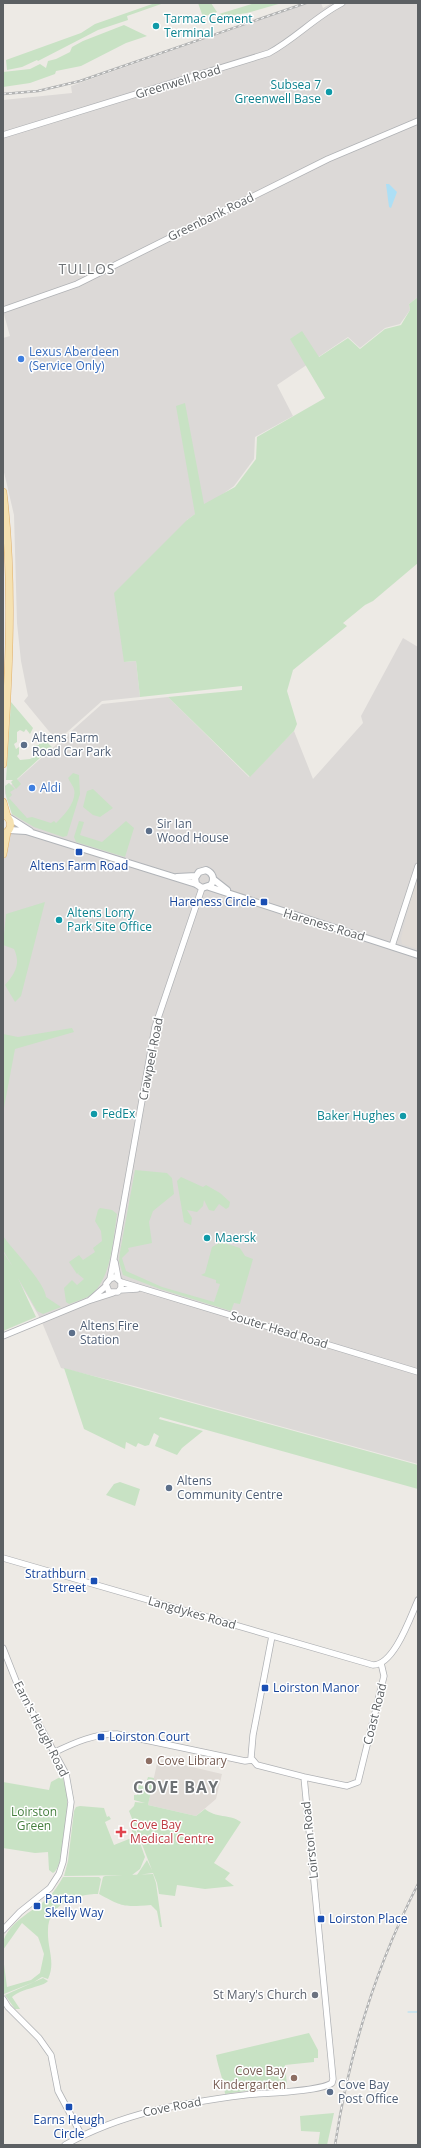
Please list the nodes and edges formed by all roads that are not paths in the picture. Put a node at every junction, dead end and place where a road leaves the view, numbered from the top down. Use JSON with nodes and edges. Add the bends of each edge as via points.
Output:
{"nodes":[{"id":1,"x":342,"y":3,"type":"edge"},
{"id":2,"x":418,"y":121,"type":"edge"},
{"id":3,"x":3,"y":135,"type":"edge"},
{"id":4,"x":3,"y":310,"type":"edge"},
{"id":5,"x":3,"y":492,"type":"edge"},
{"id":6,"x":3,"y":764,"type":"edge"},
{"id":7,"x":3,"y":802,"type":"edge"},
{"id":8,"x":6,"y":816,"type":"edge"},
{"id":9,"x":6,"y":832,"type":"edge"},
{"id":10,"x":33,"y":833,"type":"junction"},
{"id":11,"x":3,"y":854,"type":"edge"},
{"id":12,"x":418,"y":866,"type":"edge"},
{"id":13,"x":196,"y":876,"type":"junction"},
{"id":14,"x":171,"y":877,"type":"junction"},
{"id":15,"x":213,"y":879,"type":"junction"},
{"id":16,"x":196,"y":884,"type":"junction"},
{"id":17,"x":209,"y":887,"type":"junction"},
{"id":18,"x":202,"y":888,"type":"junction"},
{"id":19,"x":230,"y":893,"type":"junction"},
{"id":20,"x":392,"y":946,"type":"junction"},
{"id":21,"x":418,"y":955,"type":"edge"},
{"id":22,"x":114,"y":1258,"type":"junction"},
{"id":23,"x":110,"y":1279,"type":"junction"},
{"id":24,"x":119,"y":1280,"type":"junction"},
{"id":25,"x":106,"y":1286,"type":"junction"},
{"id":26,"x":140,"y":1288,"type":"junction"},
{"id":27,"x":120,"y":1290,"type":"junction"},
{"id":28,"x":114,"y":1293,"type":"junction"},
{"id":29,"x":88,"y":1301,"type":"junction"},
{"id":30,"x":3,"y":1336,"type":"edge"},
{"id":31,"x":418,"y":1372,"type":"edge"},
{"id":32,"x":3,"y":1558,"type":"edge"},
{"id":33,"x":418,"y":1600,"type":"edge"},
{"id":34,"x":272,"y":1636,"type":"junction"},
{"id":35,"x":3,"y":1648,"type":"edge"},
{"id":36,"x":381,"y":1663,"type":"junction"},
{"id":37,"x":55,"y":1752,"type":"junction"},
{"id":38,"x":252,"y":1760,"type":"junction"},
{"id":39,"x":304,"y":1777,"type":"junction"},
{"id":40,"x":3,"y":1930,"type":"edge"},
{"id":41,"x":3,"y":1999,"type":"edge"},
{"id":42,"x":332,"y":2083,"type":"joint"},
{"id":43,"x":82,"y":2136,"type":"junction"},
{"id":44,"x":65,"y":2145,"type":"edge"}],
"edges":[{"from":1,"to":3,"type":"street","name":"Greenwell Road","via":[[269,53]]},
{"from":2,"to":4,"type":"street","name":"Greenbank Road","via":[[328,159],[77,284]]},
{"from":5,"to":6,"type":"main road","via":[[9,588],[8,688]]},
{"from":7,"to":8,"type":"main road"},
{"from":8,"to":9,"type":"main road","via":[[11,824]]},
{"from":8,"to":10,"type":"main road"},
{"from":9,"to":10,"type":"main road","via":[[21,830]]},
{"from":9,"to":11,"type":"main road"},
{"from":10,"to":14,"type":"main road"},
{"from":12,"to":20,"type":"street"},
{"from":13,"to":14,"type":"main road"},
{"from":13,"to":15,"type":"main road","via":[[200,871],[206,870],[212,874]]},
{"from":13,"to":16,"type":"main road"},
{"from":14,"to":16,"type":"main road"},
{"from":15,"to":17,"type":"main road"},
{"from":15,"to":19,"type":"main road","name":"Hareness Road"},
{"from":16,"to":18,"type":"main road"},
{"from":17,"to":18,"type":"main road"},
{"from":17,"to":19,"type":"main road","name":"Hareness Road"},
{"from":18,"to":22,"type":"street","name":"Crawpeel Road","via":[[155,1027]]},
{"from":19,"to":20,"type":"main road","name":"Hareness Road"},
{"from":20,"to":21,"type":"main road","name":"Hareness Road"},
{"from":22,"to":23,"type":"street","name":"Crawpeel Road"},
{"from":22,"to":24,"type":"street","name":"Crawpeel Road"},
{"from":23,"to":24,"type":"street"},
{"from":23,"to":25,"type":"street"},
{"from":24,"to":26,"type":"street","name":"Souter Head Road"},
{"from":24,"to":27,"type":"street"},
{"from":25,"to":28,"type":"street","via":[[109,1292]]},
{"from":25,"to":29,"type":"street"},
{"from":26,"to":27,"type":"street","name":"Souter Head Road"},
{"from":26,"to":31,"type":"street","name":"Souter Head Road"},
{"from":27,"to":28,"type":"street"},
{"from":28,"to":29,"type":"street"},
{"from":29,"to":30,"type":"street"},
{"from":32,"to":34,"type":"street","name":"Langdykes Road"},
{"from":33,"to":36,"type":"street","via":[[393,1652]]},
{"from":34,"to":36,"type":"street","name":"Langdykes Road","via":[[368,1664]]},
{"from":34,"to":38,"type":"street","via":[[253,1735]]},
{"from":35,"to":37,"type":"street","name":"Earn's Heugh Road","via":[[18,1686]]},
{"from":36,"to":39,"type":"street","name":"Coast Road","via":[[384,1676],[356,1784],[347,1786]]},
{"from":37,"to":38,"type":"street","via":[[90,1737],[117,1734],[245,1761]]},
{"from":37,"to":40,"type":"street","name":"Earn's Heugh Road","via":[[66,1774],[71,1802],[63,1862],[50,1888],[20,1912]]},
{"from":38,"to":39,"type":"street","via":[[257,1765]]},
{"from":39,"to":42,"type":"street","name":"Loirston Road","via":[[333,2071]]},
{"from":41,"to":43,"type":"street","via":[[51,2055],[58,2091]]},
{"from":42,"to":43,"type":"street","name":"Cove Road","via":[[315,2088],[222,2098],[162,2109],[108,2124]]},
{"from":43,"to":44,"type":"street","name":"Cove Road"}]}
